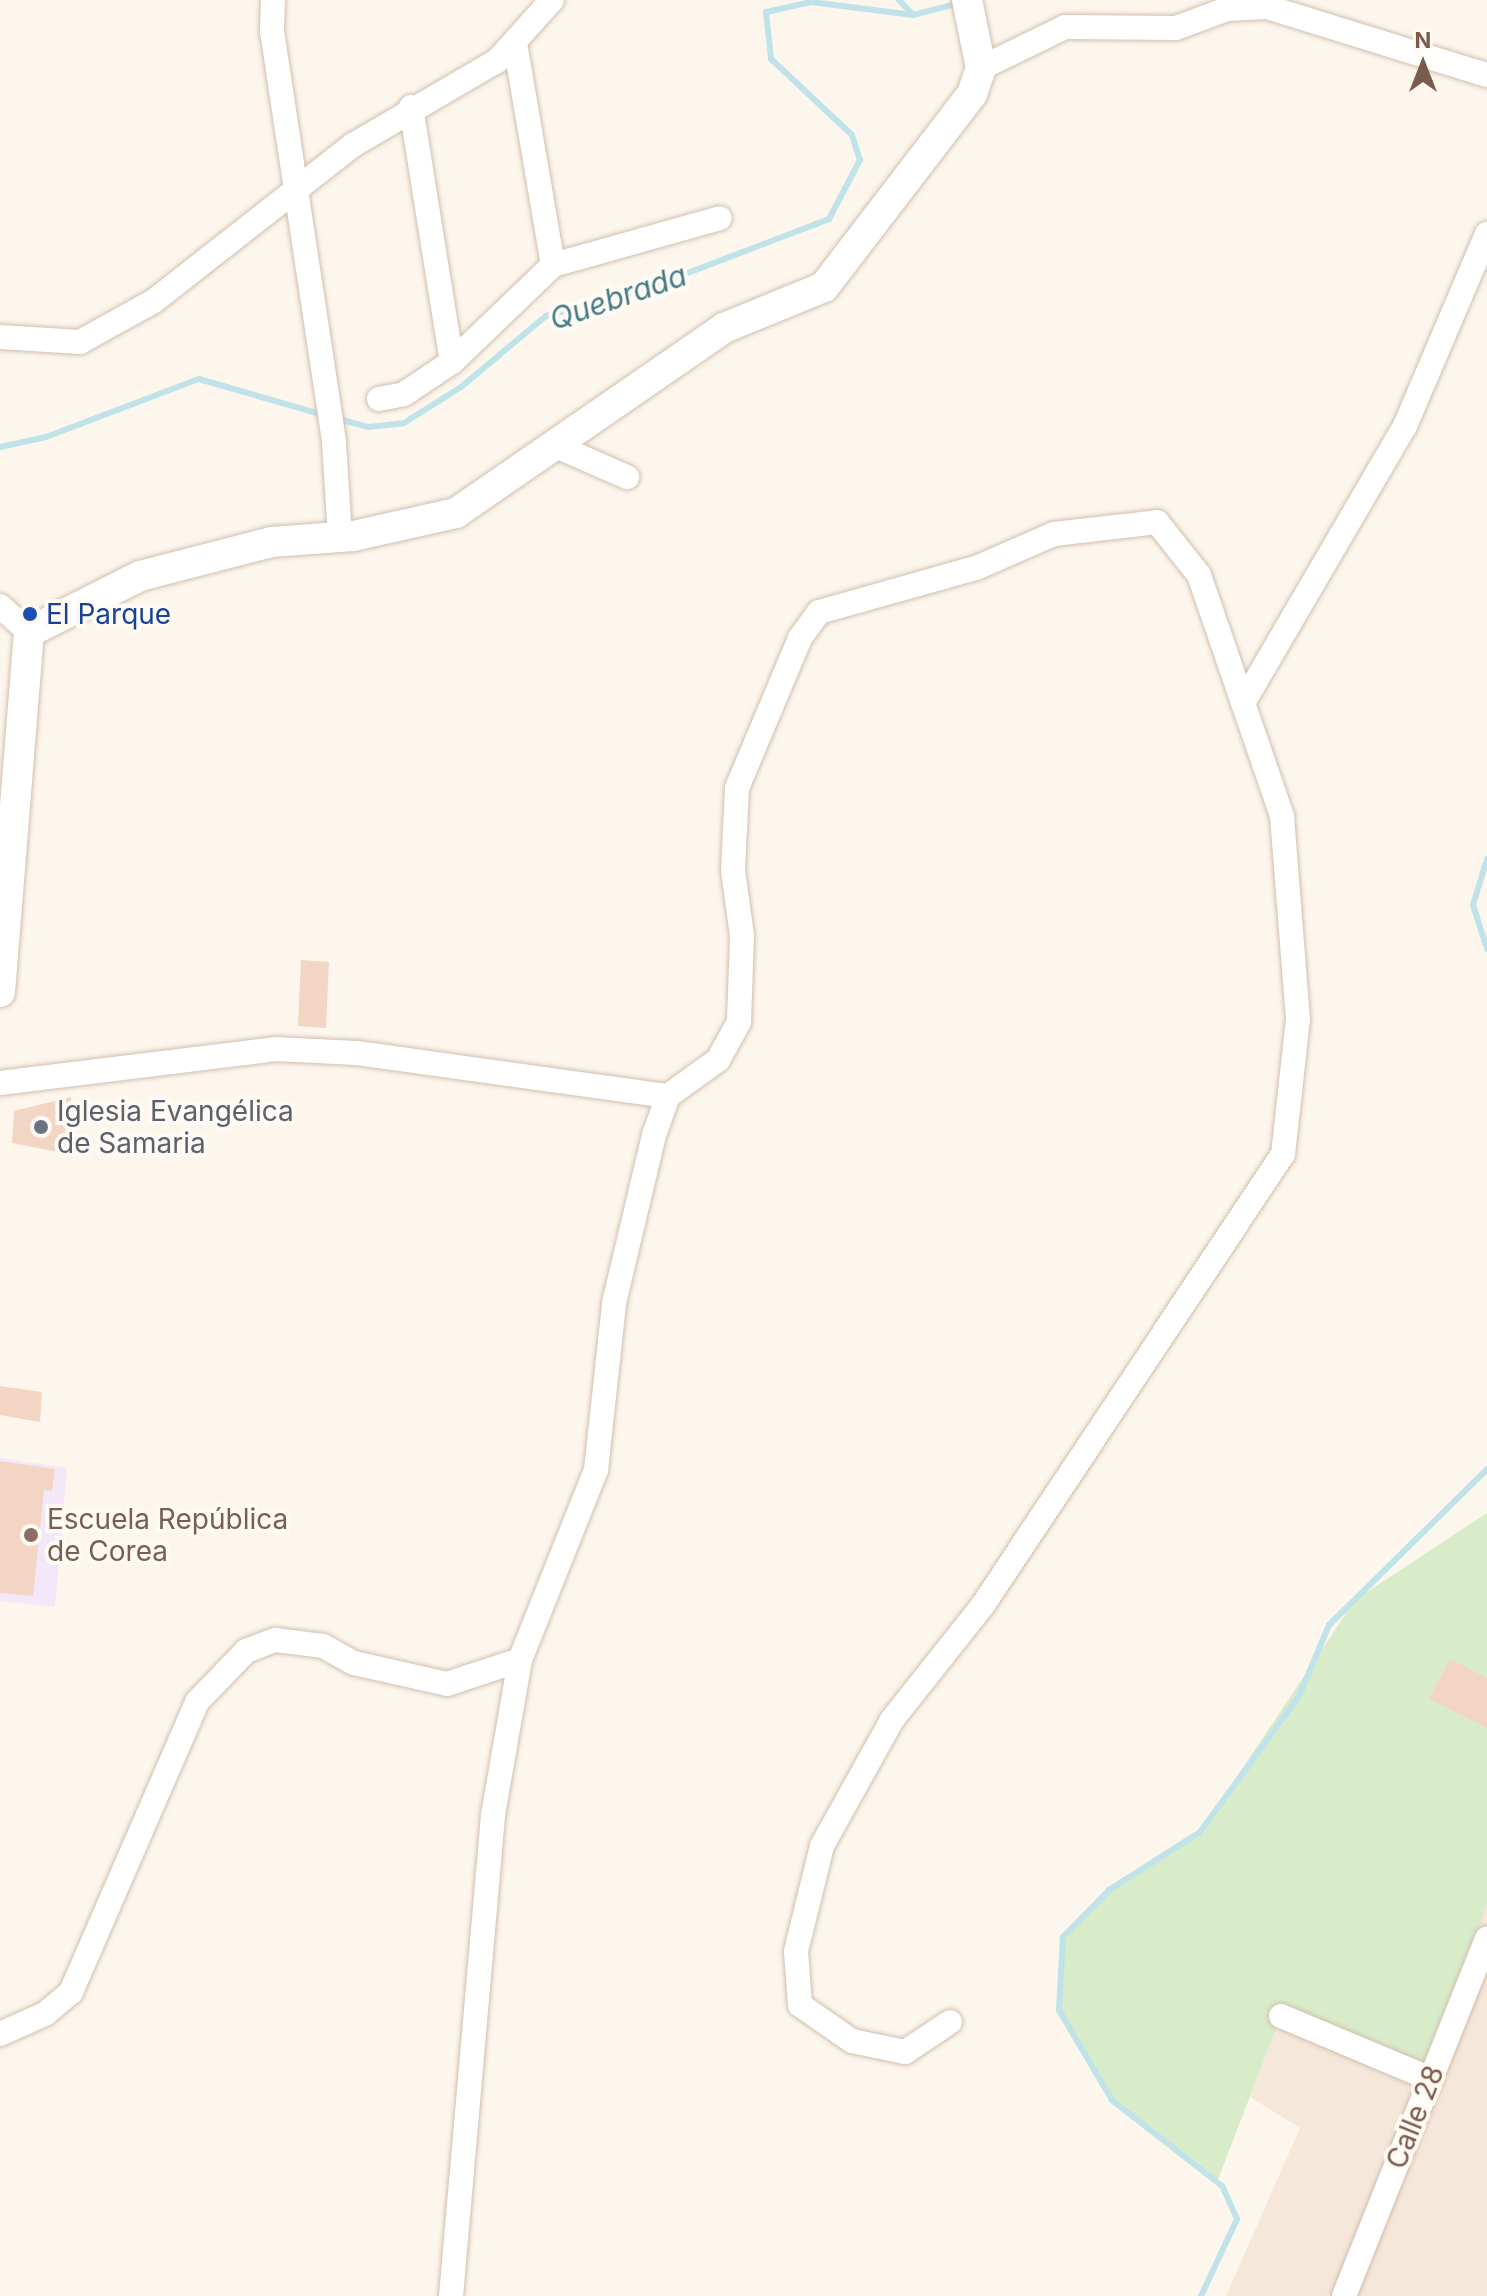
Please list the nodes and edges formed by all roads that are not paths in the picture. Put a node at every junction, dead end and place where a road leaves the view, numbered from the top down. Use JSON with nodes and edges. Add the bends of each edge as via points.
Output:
{"nodes":[{"id":1,"x":273,"y":0,"type":"edge"},
{"id":2,"x":552,"y":0,"type":"edge"},
{"id":3,"x":967,"y":0,"type":"edge"},
{"id":4,"x":515,"y":43,"type":"junction"},
{"id":5,"x":980,"y":58,"type":"junction"},
{"id":6,"x":1487,"y":75,"type":"edge"},
{"id":7,"x":411,"y":107,"type":"junction"},
{"id":8,"x":297,"y":187,"type":"junction"},
{"id":9,"x":720,"y":218,"type":"dead end"},
{"id":10,"x":1487,"y":234,"type":"edge"},
{"id":11,"x":553,"y":265,"type":"junction"},
{"id":12,"x":0,"y":337,"type":"edge"},
{"id":13,"x":452,"y":362,"type":"junction"},
{"id":14,"x":379,"y":399,"type":"dead end"},
{"id":15,"x":554,"y":445,"type":"junction"},
{"id":16,"x":627,"y":477,"type":"dead end"},
{"id":17,"x":340,"y":537,"type":"junction"},
{"id":18,"x":0,"y":606,"type":"edge"},
{"id":19,"x":29,"y":632,"type":"junction"},
{"id":20,"x":1243,"y":703,"type":"junction"},
{"id":21,"x":0,"y":992,"type":"edge"},
{"id":22,"x":0,"y":1083,"type":"edge"},
{"id":23,"x":668,"y":1096,"type":"junction"},
{"id":24,"x":520,"y":1660,"type":"junction"},
{"id":25,"x":1487,"y":1939,"type":"edge"},
{"id":26,"x":1281,"y":2016,"type":"dead end"},
{"id":27,"x":950,"y":2022,"type":"dead end"},
{"id":28,"x":0,"y":2034,"type":"edge"},
{"id":29,"x":1431,"y":2079,"type":"junction"},
{"id":30,"x":451,"y":2296,"type":"edge"},
{"id":31,"x":1344,"y":2296,"type":"edge"}],
"edges":[{"from":1,"to":8,"type":"street","via":[[272,31]]},
{"from":2,"to":4,"type":"street"},
{"from":3,"to":5,"type":"street"},
{"from":4,"to":7,"type":"street","via":[[497,61]]},
{"from":4,"to":11,"type":"street"},
{"from":5,"to":6,"type":"street","via":[[1065,27],[1176,28],[1227,9],[1267,7]]},
{"from":5,"to":15,"type":"street","via":[[961,112],[824,287],[724,328]]},
{"from":7,"to":8,"type":"street"},
{"from":7,"to":13,"type":"street"},
{"from":8,"to":12,"type":"street","via":[[204,265],[80,342]]},
{"from":8,"to":17,"type":"street","via":[[334,442]]},
{"from":9,"to":11,"type":"street"},
{"from":10,"to":20,"type":"street","via":[[1405,426]]},
{"from":11,"to":13,"type":"street"},
{"from":13,"to":14,"type":"street","via":[[404,394]]},
{"from":15,"to":16,"type":"street"},
{"from":15,"to":17,"type":"street","via":[[456,513]]},
{"from":17,"to":19,"type":"street","via":[[271,542],[140,576]]},
{"from":18,"to":19,"type":"street"},
{"from":19,"to":21,"type":"street"},
{"from":20,"to":23,"type":"street","via":[[1199,575],[1157,522],[1054,534],[976,568],[819,612],[800,638],[737,788],[733,870],[742,936],[739,1022],[718,1060]]},
{"from":20,"to":27,"type":"street","via":[[1282,816],[1298,1019],[1283,1154],[983,1605],[892,1720],[843,1799],[806,1896],[794,1982],[800,2005],[822,2026],[852,2041],[905,2052]]},
{"from":22,"to":23,"type":"street","via":[[275,1049],[357,1053]]},
{"from":23,"to":24,"type":"street","via":[[614,1303],[596,1470]]},
{"from":24,"to":28,"type":"street","via":[[447,1684],[354,1663],[323,1646],[275,1640],[246,1651],[197,1702],[71,1992],[45,2014]]},
{"from":24,"to":30,"type":"street","via":[[493,1815]]},
{"from":25,"to":29,"type":"street","name":"Calle 28"},
{"from":26,"to":29,"type":"street"},
{"from":29,"to":31,"type":"street","name":"Calle 28"}]}
